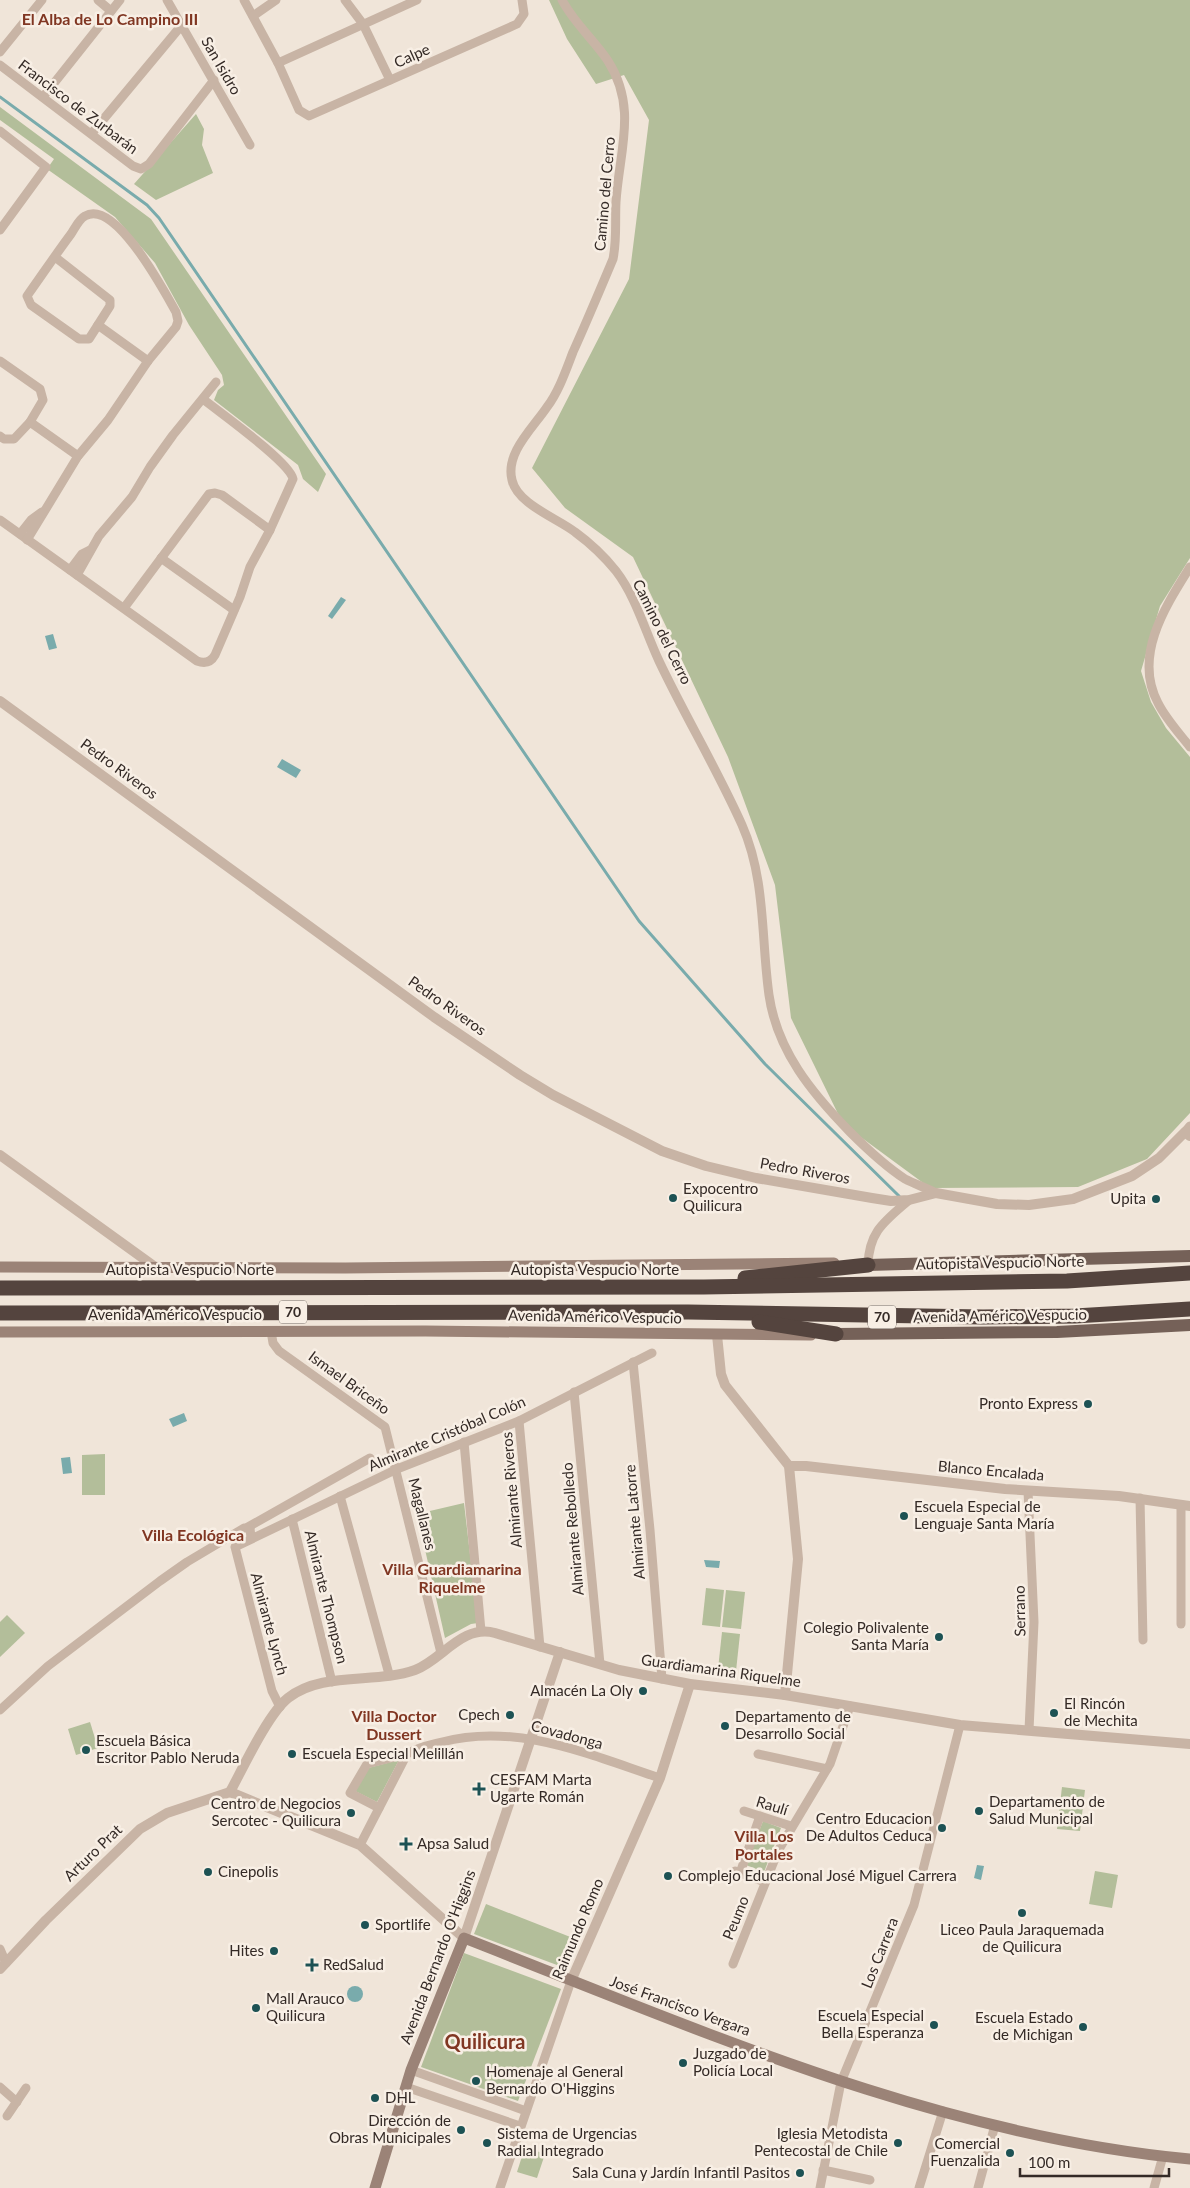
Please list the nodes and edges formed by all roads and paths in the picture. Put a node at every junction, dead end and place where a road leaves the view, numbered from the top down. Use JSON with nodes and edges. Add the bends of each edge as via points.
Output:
{"nodes":[{"id":1,"x":42,"y":0,"type":"edge"},
{"id":2,"x":98,"y":0,"type":"edge"},
{"id":3,"x":120,"y":0,"type":"edge"},
{"id":4,"x":167,"y":0,"type":"edge"},
{"id":5,"x":244,"y":0,"type":"edge"},
{"id":6,"x":276,"y":0,"type":"edge"},
{"id":7,"x":345,"y":0,"type":"edge"},
{"id":8,"x":417,"y":0,"type":"edge"},
{"id":9,"x":522,"y":0,"type":"edge"},
{"id":10,"x":562,"y":0,"type":"edge"},
{"id":11,"x":112,"y":11,"type":"junction"},
{"id":12,"x":253,"y":16,"type":"junction"},
{"id":13,"x":363,"y":24,"type":"junction"},
{"id":14,"x":181,"y":26,"type":"junction"},
{"id":15,"x":0,"y":52,"type":"edge"},
{"id":16,"x":278,"y":63,"type":"junction"},
{"id":17,"x":0,"y":65,"type":"edge"},
{"id":18,"x":214,"y":80,"type":"junction"},
{"id":19,"x":390,"y":80,"type":"junction"},
{"id":20,"x":43,"y":97,"type":"junction"},
{"id":21,"x":0,"y":131,"type":"edge"},
{"id":22,"x":92,"y":133,"type":"junction"},
{"id":23,"x":250,"y":146,"type":"dead end"},
{"id":24,"x":0,"y":230,"type":"edge"},
{"id":25,"x":55,"y":257,"type":"junction"},
{"id":26,"x":98,"y":325,"type":"junction"},
{"id":27,"x":148,"y":361,"type":"junction"},
{"id":28,"x":0,"y":362,"type":"edge"},
{"id":29,"x":216,"y":382,"type":"dead end"},
{"id":30,"x":203,"y":399,"type":"junction"},
{"id":31,"x":30,"y":422,"type":"junction"},
{"id":32,"x":0,"y":436,"type":"edge"},
{"id":33,"x":78,"y":456,"type":"junction"},
{"id":34,"x":0,"y":520,"type":"edge"},
{"id":35,"x":270,"y":530,"type":"junction"},
{"id":36,"x":24,"y":537,"type":"junction"},
{"id":37,"x":161,"y":558,"type":"junction"},
{"id":38,"x":1190,"y":567,"type":"edge"},
{"id":39,"x":74,"y":572,"type":"junction"},
{"id":40,"x":124,"y":608,"type":"junction"},
{"id":41,"x":234,"y":610,"type":"junction"},
{"id":42,"x":0,"y":702,"type":"edge"},
{"id":43,"x":1190,"y":747,"type":"edge"},
{"id":44,"x":1188,"y":1131,"type":"edge"},
{"id":45,"x":0,"y":1155,"type":"edge"},
{"id":46,"x":936,"y":1193,"type":"junction"},
{"id":47,"x":909,"y":1200,"type":"junction"},
{"id":48,"x":131,"y":1249,"type":"junction"},
{"id":49,"x":1190,"y":1256,"type":"edge"},
{"id":50,"x":868,"y":1265,"type":"junction"},
{"id":51,"x":0,"y":1267,"type":"edge"},
{"id":52,"x":124,"y":1269,"type":"junction"},
{"id":53,"x":158,"y":1269,"type":"junction"},
{"id":54,"x":1190,"y":1273,"type":"edge"},
{"id":55,"x":704,"y":1287,"type":"junction"},
{"id":56,"x":0,"y":1288,"type":"edge"},
{"id":57,"x":1190,"y":1309,"type":"edge"},
{"id":58,"x":688,"y":1312,"type":"junction"},
{"id":59,"x":0,"y":1313,"type":"edge"},
{"id":60,"x":1190,"y":1325,"type":"edge"},
{"id":61,"x":271,"y":1331,"type":"junction"},
{"id":62,"x":0,"y":1332,"type":"edge"},
{"id":63,"x":836,"y":1334,"type":"junction"},
{"id":64,"x":717,"y":1335,"type":"junction"},
{"id":65,"x":652,"y":1353,"type":"dead end"},
{"id":66,"x":633,"y":1362,"type":"junction"},
{"id":67,"x":574,"y":1392,"type":"junction"},
{"id":68,"x":519,"y":1421,"type":"junction"},
{"id":69,"x":464,"y":1442,"type":"junction"},
{"id":70,"x":370,"y":1458,"type":"dead end"},
{"id":71,"x":789,"y":1466,"type":"junction"},
{"id":72,"x":397,"y":1468,"type":"junction"},
{"id":73,"x":1028,"y":1491,"type":"junction"},
{"id":74,"x":340,"y":1496,"type":"junction"},
{"id":75,"x":1140,"y":1498,"type":"junction"},
{"id":76,"x":1185,"y":1505,"type":"edge"},
{"id":77,"x":292,"y":1519,"type":"junction"},
{"id":78,"x":248,"y":1528,"type":"junction"},
{"id":79,"x":251,"y":1538,"type":"junction"},
{"id":80,"x":235,"y":1547,"type":"joint"},
{"id":81,"x":1181,"y":1624,"type":"dead end"},
{"id":82,"x":481,"y":1631,"type":"junction"},
{"id":83,"x":1143,"y":1640,"type":"dead end"},
{"id":84,"x":540,"y":1647,"type":"junction"},
{"id":85,"x":560,"y":1652,"type":"junction"},
{"id":86,"x":442,"y":1653,"type":"junction"},
{"id":87,"x":600,"y":1664,"type":"junction"},
{"id":88,"x":390,"y":1674,"type":"junction"},
{"id":89,"x":662,"y":1679,"type":"junction"},
{"id":90,"x":332,"y":1682,"type":"junction"},
{"id":91,"x":690,"y":1684,"type":"junction"},
{"id":92,"x":785,"y":1696,"type":"junction"},
{"id":93,"x":850,"y":1706,"type":"junction"},
{"id":94,"x":280,"y":1707,"type":"junction"},
{"id":95,"x":0,"y":1710,"type":"edge"},
{"id":96,"x":960,"y":1725,"type":"junction"},
{"id":97,"x":1029,"y":1730,"type":"junction"},
{"id":98,"x":531,"y":1738,"type":"junction"},
{"id":99,"x":1190,"y":1744,"type":"edge"},
{"id":100,"x":407,"y":1754,"type":"junction"},
{"id":101,"x":758,"y":1754,"type":"dead end"},
{"id":102,"x":827,"y":1769,"type":"junction"},
{"id":103,"x":660,"y":1778,"type":"junction"},
{"id":104,"x":230,"y":1792,"type":"junction"},
{"id":105,"x":379,"y":1808,"type":"junction"},
{"id":106,"x":744,"y":1811,"type":"dead end"},
{"id":107,"x":760,"y":1816,"type":"junction"},
{"id":108,"x":791,"y":1826,"type":"junction"},
{"id":109,"x":360,"y":1845,"type":"junction"},
{"id":110,"x":765,"y":1882,"type":"junction"},
{"id":111,"x":464,"y":1938,"type":"junction"},
{"id":112,"x":0,"y":1949,"type":"edge"},
{"id":113,"x":733,"y":1964,"type":"dead end"},
{"id":114,"x":3,"y":1966,"type":"edge"},
{"id":115,"x":571,"y":1982,"type":"junction"},
{"id":116,"x":412,"y":2070,"type":"junction"},
{"id":117,"x":841,"y":2082,"type":"junction"},
{"id":118,"x":0,"y":2087,"type":"edge"},
{"id":119,"x":406,"y":2087,"type":"junction"},
{"id":120,"x":26,"y":2088,"type":"dead end"},
{"id":121,"x":472,"y":2091,"type":"junction"},
{"id":122,"x":16,"y":2102,"type":"junction"},
{"id":123,"x":466,"y":2108,"type":"junction"},
{"id":124,"x":526,"y":2111,"type":"junction"},
{"id":125,"x":943,"y":2111,"type":"junction"},
{"id":126,"x":8,"y":2116,"type":"dead end"},
{"id":127,"x":995,"y":2125,"type":"junction"},
{"id":128,"x":520,"y":2126,"type":"junction"},
{"id":129,"x":1164,"y":2156,"type":"junction"},
{"id":130,"x":1190,"y":2159,"type":"edge"},
{"id":131,"x":823,"y":2170,"type":"junction"},
{"id":132,"x":870,"y":2180,"type":"dead end"},
{"id":133,"x":375,"y":2188,"type":"edge"},
{"id":134,"x":500,"y":2188,"type":"edge"},
{"id":135,"x":820,"y":2188,"type":"edge"},
{"id":136,"x":919,"y":2188,"type":"edge"},
{"id":137,"x":978,"y":2188,"type":"edge"},
{"id":138,"x":1154,"y":2188,"type":"edge"}],
"edges":[{"from":1,"to":15,"type":"street"},
{"from":2,"to":11,"type":"street"},
{"from":3,"to":11,"type":"street"},
{"from":4,"to":14,"type":"street","name":"San Isidro"},
{"from":5,"to":12,"type":"street"},
{"from":6,"to":12,"type":"street"},
{"from":7,"to":13,"type":"street"},
{"from":8,"to":13,"type":"street"},
{"from":9,"to":19,"type":"street","name":"Calpe","via":[[524,14],[517,24]]},
{"from":10,"to":46,"type":"street","name":"Camino del Cerro","via":[[608,62],[623,96],[626,123],[616,202],[616,242],[613,260],[560,383],[512,460],[512,481],[522,498],[574,531],[616,572],[743,826],[756,862],[769,998],[781,1040],[794,1064],[830,1111],[860,1142],[907,1180]]},
{"from":11,"to":20,"type":"street"},
{"from":12,"to":16,"type":"street"},
{"from":13,"to":16,"type":"street"},
{"from":13,"to":19,"type":"street"},
{"from":14,"to":18,"type":"street","name":"San Isidro"},
{"from":14,"to":22,"type":"street"},
{"from":16,"to":19,"type":"street","name":"Calpe","via":[[299,110],[306,115],[315,114]]},
{"from":17,"to":20,"type":"street","name":"Francisco de Zurbarán"},
{"from":18,"to":22,"type":"street","name":"Francisco de Zurbarán","via":[[149,164],[141,169]]},
{"from":18,"to":23,"type":"street","name":"San Isidro"},
{"from":20,"to":22,"type":"street","name":"Francisco de Zurbarán"},
{"from":21,"to":24,"type":"street","via":[[46,167]]},
{"from":25,"to":26,"type":"street","via":[[110,300],[110,306]]},
{"from":25,"to":26,"type":"street","via":[[27,300],[79,340],[89,339]]},
{"from":25,"to":27,"type":"street","via":[[83,216],[92,213],[109,220],[133,242],[178,316],[176,327]]},
{"from":26,"to":27,"type":"street"},
{"from":27,"to":33,"type":"street","via":[[115,411]]},
{"from":28,"to":31,"type":"street","via":[[40,389],[43,395],[44,400]]},
{"from":29,"to":30,"type":"street"},
{"from":30,"to":35,"type":"street","via":[[252,437],[292,474],[291,487]]},
{"from":30,"to":39,"type":"street","via":[[173,435],[132,497],[90,550],[82,554]]},
{"from":31,"to":32,"type":"street","via":[[14,439]]},
{"from":31,"to":33,"type":"street"},
{"from":33,"to":36,"type":"street","via":[[42,512],[32,520]]},
{"from":34,"to":36,"type":"street"},
{"from":35,"to":37,"type":"street","via":[[222,495],[212,493]]},
{"from":35,"to":41,"type":"street","via":[[250,567]]},
{"from":36,"to":39,"type":"street"},
{"from":37,"to":40,"type":"street"},
{"from":37,"to":41,"type":"street"},
{"from":38,"to":43,"type":"street","via":[[1161,618],[1148,667],[1157,702]]},
{"from":39,"to":40,"type":"street"},
{"from":40,"to":41,"type":"street","via":[[204,663],[215,655]]},
{"from":42,"to":47,"type":"street","name":"Pedro Riveros","via":[[442,1023],[520,1075],[662,1151],[706,1166],[872,1198]]},
{"from":44,"to":46,"type":"street","via":[[1160,1158],[1141,1170],[1073,1199],[1013,1205]]},
{"from":45,"to":48,"type":"street"},
{"from":46,"to":47,"type":"street","name":"Pedro Riveros"},
{"from":47,"to":50,"type":"street","via":[[874,1234]]},
{"from":48,"to":52,"type":"street","via":[[130,1260]]},
{"from":48,"to":53,"type":"street"},
{"from":49,"to":50,"type":"main road"},
{"from":50,"to":53,"type":"main road"},
{"from":50,"to":55,"type":"highway","via":[[741,1278]]},
{"from":51,"to":52,"type":"main road"},
{"from":52,"to":53,"type":"main road"},
{"from":54,"to":55,"type":"highway","name":"Autopista Vespucio Norte","number":"70","via":[[1068,1281]]},
{"from":55,"to":56,"type":"highway","name":"Autopista Vespucio Norte","number":"70"},
{"from":57,"to":58,"type":"highway","number":"70","via":[[1075,1316],[909,1318]]},
{"from":58,"to":59,"type":"highway","number":"70"},
{"from":58,"to":63,"type":"highway"},
{"from":60,"to":63,"type":"main road","name":"Avenida Américo Vespucio","via":[[1057,1332]]},
{"from":61,"to":62,"type":"main road","name":"Avenida Américo Vespucio"},
{"from":61,"to":64,"type":"main road","name":"Avenida Américo Vespucio"},
{"from":61,"to":72,"type":"street","name":"Ismael Briceño","via":[[272,1342],[279,1351],[386,1427]]},
{"from":63,"to":64,"type":"main road","name":"Avenida Américo Vespucio"},
{"from":64,"to":71,"type":"street","via":[[725,1385]]},
{"from":65,"to":66,"type":"street","name":"Almirante Cristóbal Colón"},
{"from":66,"to":67,"type":"street","name":"Almirante Cristóbal Colón"},
{"from":66,"to":89,"type":"street","name":"Almirante Latorre"},
{"from":67,"to":68,"type":"street","name":"Almirante Cristóbal Colón"},
{"from":67,"to":87,"type":"street","name":"Almirante Rebolledo"},
{"from":68,"to":69,"type":"street","name":"Almirante Cristóbal Colón"},
{"from":68,"to":84,"type":"street","name":"Almirante Riveros"},
{"from":69,"to":72,"type":"street","name":"Almirante Cristóbal Colón"},
{"from":69,"to":82,"type":"street"},
{"from":70,"to":78,"type":"street"},
{"from":71,"to":73,"type":"street","name":"Blanco Encalada"},
{"from":71,"to":92,"type":"street","via":[[798,1554]]},
{"from":72,"to":74,"type":"street","name":"Almirante Cristóbal Colón"},
{"from":72,"to":86,"type":"street","name":"Magallanes"},
{"from":73,"to":75,"type":"street","name":"Blanco Encalada"},
{"from":73,"to":97,"type":"street","name":"Serrano","via":[[1034,1622]]},
{"from":74,"to":77,"type":"street","name":"Almirante Cristóbal Colón"},
{"from":74,"to":88,"type":"street"},
{"from":75,"to":76,"type":"street","name":"Blanco Encalada"},
{"from":75,"to":83,"type":"street"},
{"from":76,"to":81,"type":"street"},
{"from":77,"to":79,"type":"street","name":"Almirante Cristóbal Colón"},
{"from":77,"to":90,"type":"street","name":"Almirante Thompson"},
{"from":78,"to":79,"type":"street"},
{"from":78,"to":95,"type":"street","via":[[238,1530],[160,1581],[48,1666]]},
{"from":79,"to":80,"type":"street","name":"Almirante Cristóbal Colón"},
{"from":80,"to":94,"type":"street","name":"Almirante Lynch","via":[[272,1691]]},
{"from":82,"to":84,"type":"street","name":"Guardiamarina Riquelme"},
{"from":82,"to":86,"type":"street","via":[[468,1634]]},
{"from":84,"to":85,"type":"street","name":"Guardiamarina Riquelme"},
{"from":85,"to":87,"type":"street","name":"Guardiamarina Riquelme"},
{"from":85,"to":98,"type":"street","name":"Avenida Bernardo O'Higgins"},
{"from":86,"to":88,"type":"street","via":[[416,1670]]},
{"from":87,"to":89,"type":"street","name":"Guardiamarina Riquelme"},
{"from":88,"to":90,"type":"street"},
{"from":89,"to":91,"type":"street","name":"Guardiamarina Riquelme"},
{"from":90,"to":94,"type":"street","via":[[298,1692]]},
{"from":91,"to":92,"type":"street","name":"Guardiamarina Riquelme"},
{"from":91,"to":103,"type":"street","name":"Raimundo Romo"},
{"from":92,"to":93,"type":"street","name":"Guardiamarina Riquelme"},
{"from":93,"to":96,"type":"street","name":"Guardiamarina Riquelme"},
{"from":93,"to":102,"type":"street","name":"Peumo"},
{"from":94,"to":104,"type":"street"},
{"from":96,"to":97,"type":"street","name":"Guardiamarina Riquelme"},
{"from":96,"to":117,"type":"street","name":"Los Carrera","via":[[914,1906]]},
{"from":97,"to":99,"type":"street","name":"Guardiamarina Riquelme"},
{"from":98,"to":100,"type":"street","name":"Covadonga","via":[[489,1734],[461,1736]]},
{"from":98,"to":103,"type":"street","name":"Covadonga"},
{"from":98,"to":111,"type":"street","name":"Avenida Bernardo O'Higgins"},
{"from":100,"to":105,"type":"street"},
{"from":100,"to":105,"type":"street","name":"Covadonga","via":[[370,1762],[350,1793]]},
{"from":101,"to":102,"type":"street"},
{"from":102,"to":108,"type":"street","name":"Peumo"},
{"from":103,"to":115,"type":"street","name":"Raimundo Romo"},
{"from":104,"to":109,"type":"street","name":"José Francisco Vergara"},
{"from":104,"to":114,"type":"street","name":"Arturo Prat","via":[[167,1813],[140,1829]]},
{"from":105,"to":109,"type":"street"},
{"from":106,"to":107,"type":"street","name":"Raulí"},
{"from":107,"to":108,"type":"street","name":"Raulí"},
{"from":107,"to":110,"type":"street","via":[[737,1872]]},
{"from":108,"to":110,"type":"street","name":"Peumo"},
{"from":109,"to":111,"type":"street","name":"José Francisco Vergara"},
{"from":110,"to":113,"type":"street","name":"Peumo"},
{"from":111,"to":115,"type":"main road","name":"José Francisco Vergara"},
{"from":111,"to":116,"type":"main road","name":"Avenida Bernardo O'Higgins"},
{"from":112,"to":114,"type":"street"},
{"from":115,"to":117,"type":"main road","name":"José Francisco Vergara"},
{"from":115,"to":124,"type":"street","name":"Raimundo Romo"},
{"from":116,"to":119,"type":"main road","name":"Avenida Bernardo O'Higgins"},
{"from":116,"to":121,"type":"street"},
{"from":117,"to":125,"type":"main road","name":"José Francisco Vergara"},
{"from":117,"to":131,"type":"street","name":"Los Carrera"},
{"from":118,"to":122,"type":"street"},
{"from":119,"to":123,"type":"street"},
{"from":119,"to":133,"type":"main road","name":"Avenida Bernardo O'Higgins"},
{"from":120,"to":122,"type":"street"},
{"from":121,"to":123,"type":"street"},
{"from":121,"to":124,"type":"street"},
{"from":122,"to":126,"type":"street"},
{"from":123,"to":128,"type":"street"},
{"from":124,"to":128,"type":"street","name":"Raimundo Romo"},
{"from":125,"to":127,"type":"main road","name":"José Francisco Vergara"},
{"from":125,"to":136,"type":"street"},
{"from":127,"to":129,"type":"main road","name":"José Francisco Vergara"},
{"from":127,"to":137,"type":"street"},
{"from":128,"to":134,"type":"street","name":"Raimundo Romo"},
{"from":129,"to":130,"type":"main road","name":"José Francisco Vergara"},
{"from":129,"to":138,"type":"street"},
{"from":131,"to":132,"type":"street"},
{"from":131,"to":135,"type":"street","name":"Los Carrera"}]}
